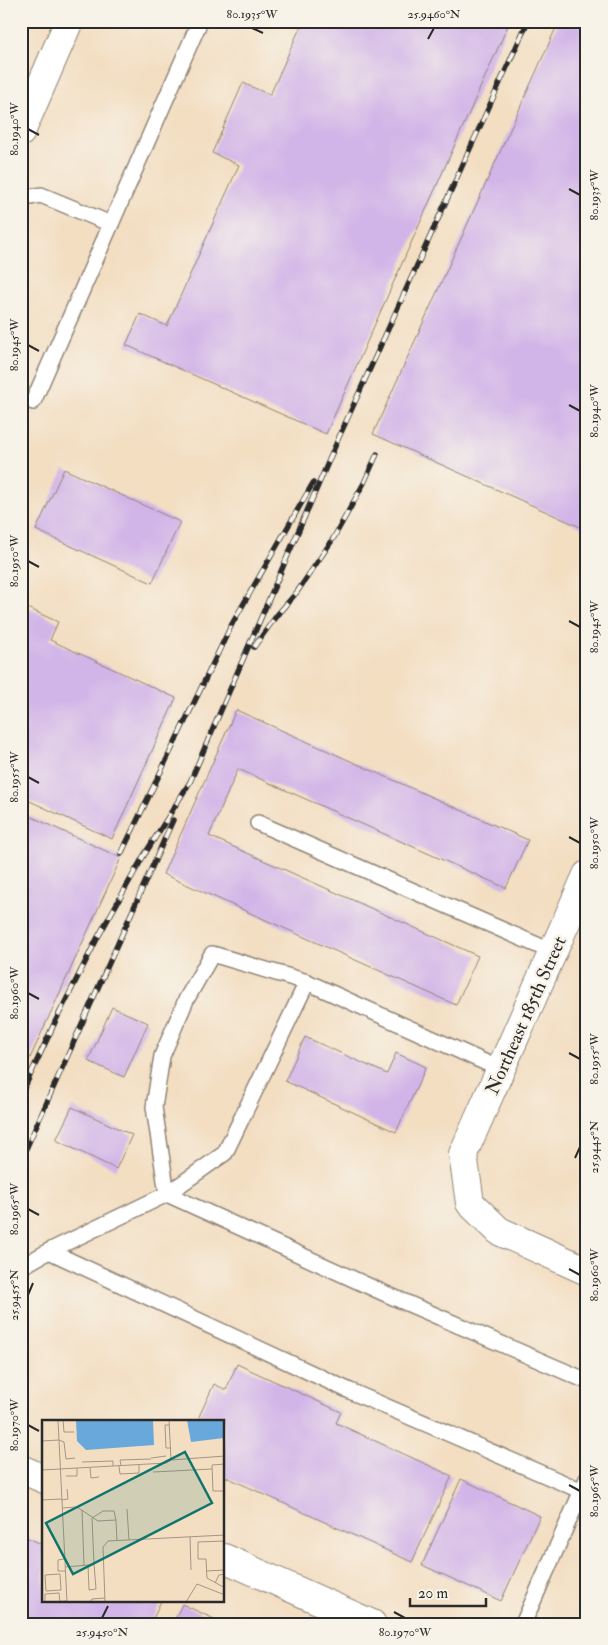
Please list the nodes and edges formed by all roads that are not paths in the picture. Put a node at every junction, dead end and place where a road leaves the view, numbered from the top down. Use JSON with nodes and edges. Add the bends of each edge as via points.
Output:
{"nodes":[{"id":1,"x":69,"y":21,"type":"edge"},
{"id":2,"x":200,"y":21,"type":"edge"},
{"id":3,"x":21,"y":132,"type":"edge"},
{"id":4,"x":21,"y":199,"type":"edge"},
{"id":5,"x":111,"y":224,"type":"junction"},
{"id":6,"x":33,"y":402,"type":"dead end"},
{"id":7,"x":258,"y":823,"type":"dead end"},
{"id":8,"x":587,"y":875,"type":"edge"},
{"id":9,"x":553,"y":952,"type":"junction"},
{"id":10,"x":308,"y":982,"type":"junction"},
{"id":11,"x":502,"y":1070,"type":"junction"},
{"id":12,"x":167,"y":1194,"type":"junction"},
{"id":13,"x":50,"y":1251,"type":"junction"},
{"id":14,"x":21,"y":1267,"type":"edge"},
{"id":15,"x":587,"y":1270,"type":"edge"},
{"id":16,"x":587,"y":1381,"type":"edge"},
{"id":17,"x":21,"y":1469,"type":"edge"},
{"id":18,"x":42,"y":1478,"type":"edge"},
{"id":19,"x":584,"y":1485,"type":"edge"},
{"id":20,"x":225,"y":1558,"type":"edge"},
{"id":21,"x":356,"y":1621,"type":"edge"},
{"id":22,"x":523,"y":1624,"type":"edge"}],
"edges":[{"from":1,"to":3,"type":"street"},
{"from":2,"to":5,"type":"lane"},
{"from":4,"to":5,"type":"lane","via":[[41,194]]},
{"from":5,"to":6,"type":"lane"},
{"from":7,"to":9,"type":"lane"},
{"from":8,"to":9,"type":"street","name":"Northeast 185th Street"},
{"from":9,"to":11,"type":"street","name":"Northeast 185th Street"},
{"from":10,"to":11,"type":"lane"},
{"from":10,"to":12,"type":"lane","via":[[225,1153]]},
{"from":10,"to":12,"type":"lane","via":[[212,954],[186,1000],[162,1056],[154,1107]]},
{"from":11,"to":15,"type":"street","name":"Northeast 185th Street","via":[[463,1154],[470,1203],[499,1231]]},
{"from":12,"to":13,"type":"lane"},
{"from":12,"to":16,"type":"lane"},
{"from":13,"to":14,"type":"lane"},
{"from":13,"to":19,"type":"lane","via":[[350,1391]]},
{"from":17,"to":18,"type":"street"},
{"from":19,"to":22,"type":"lane"},
{"from":20,"to":21,"type":"street"}]}
